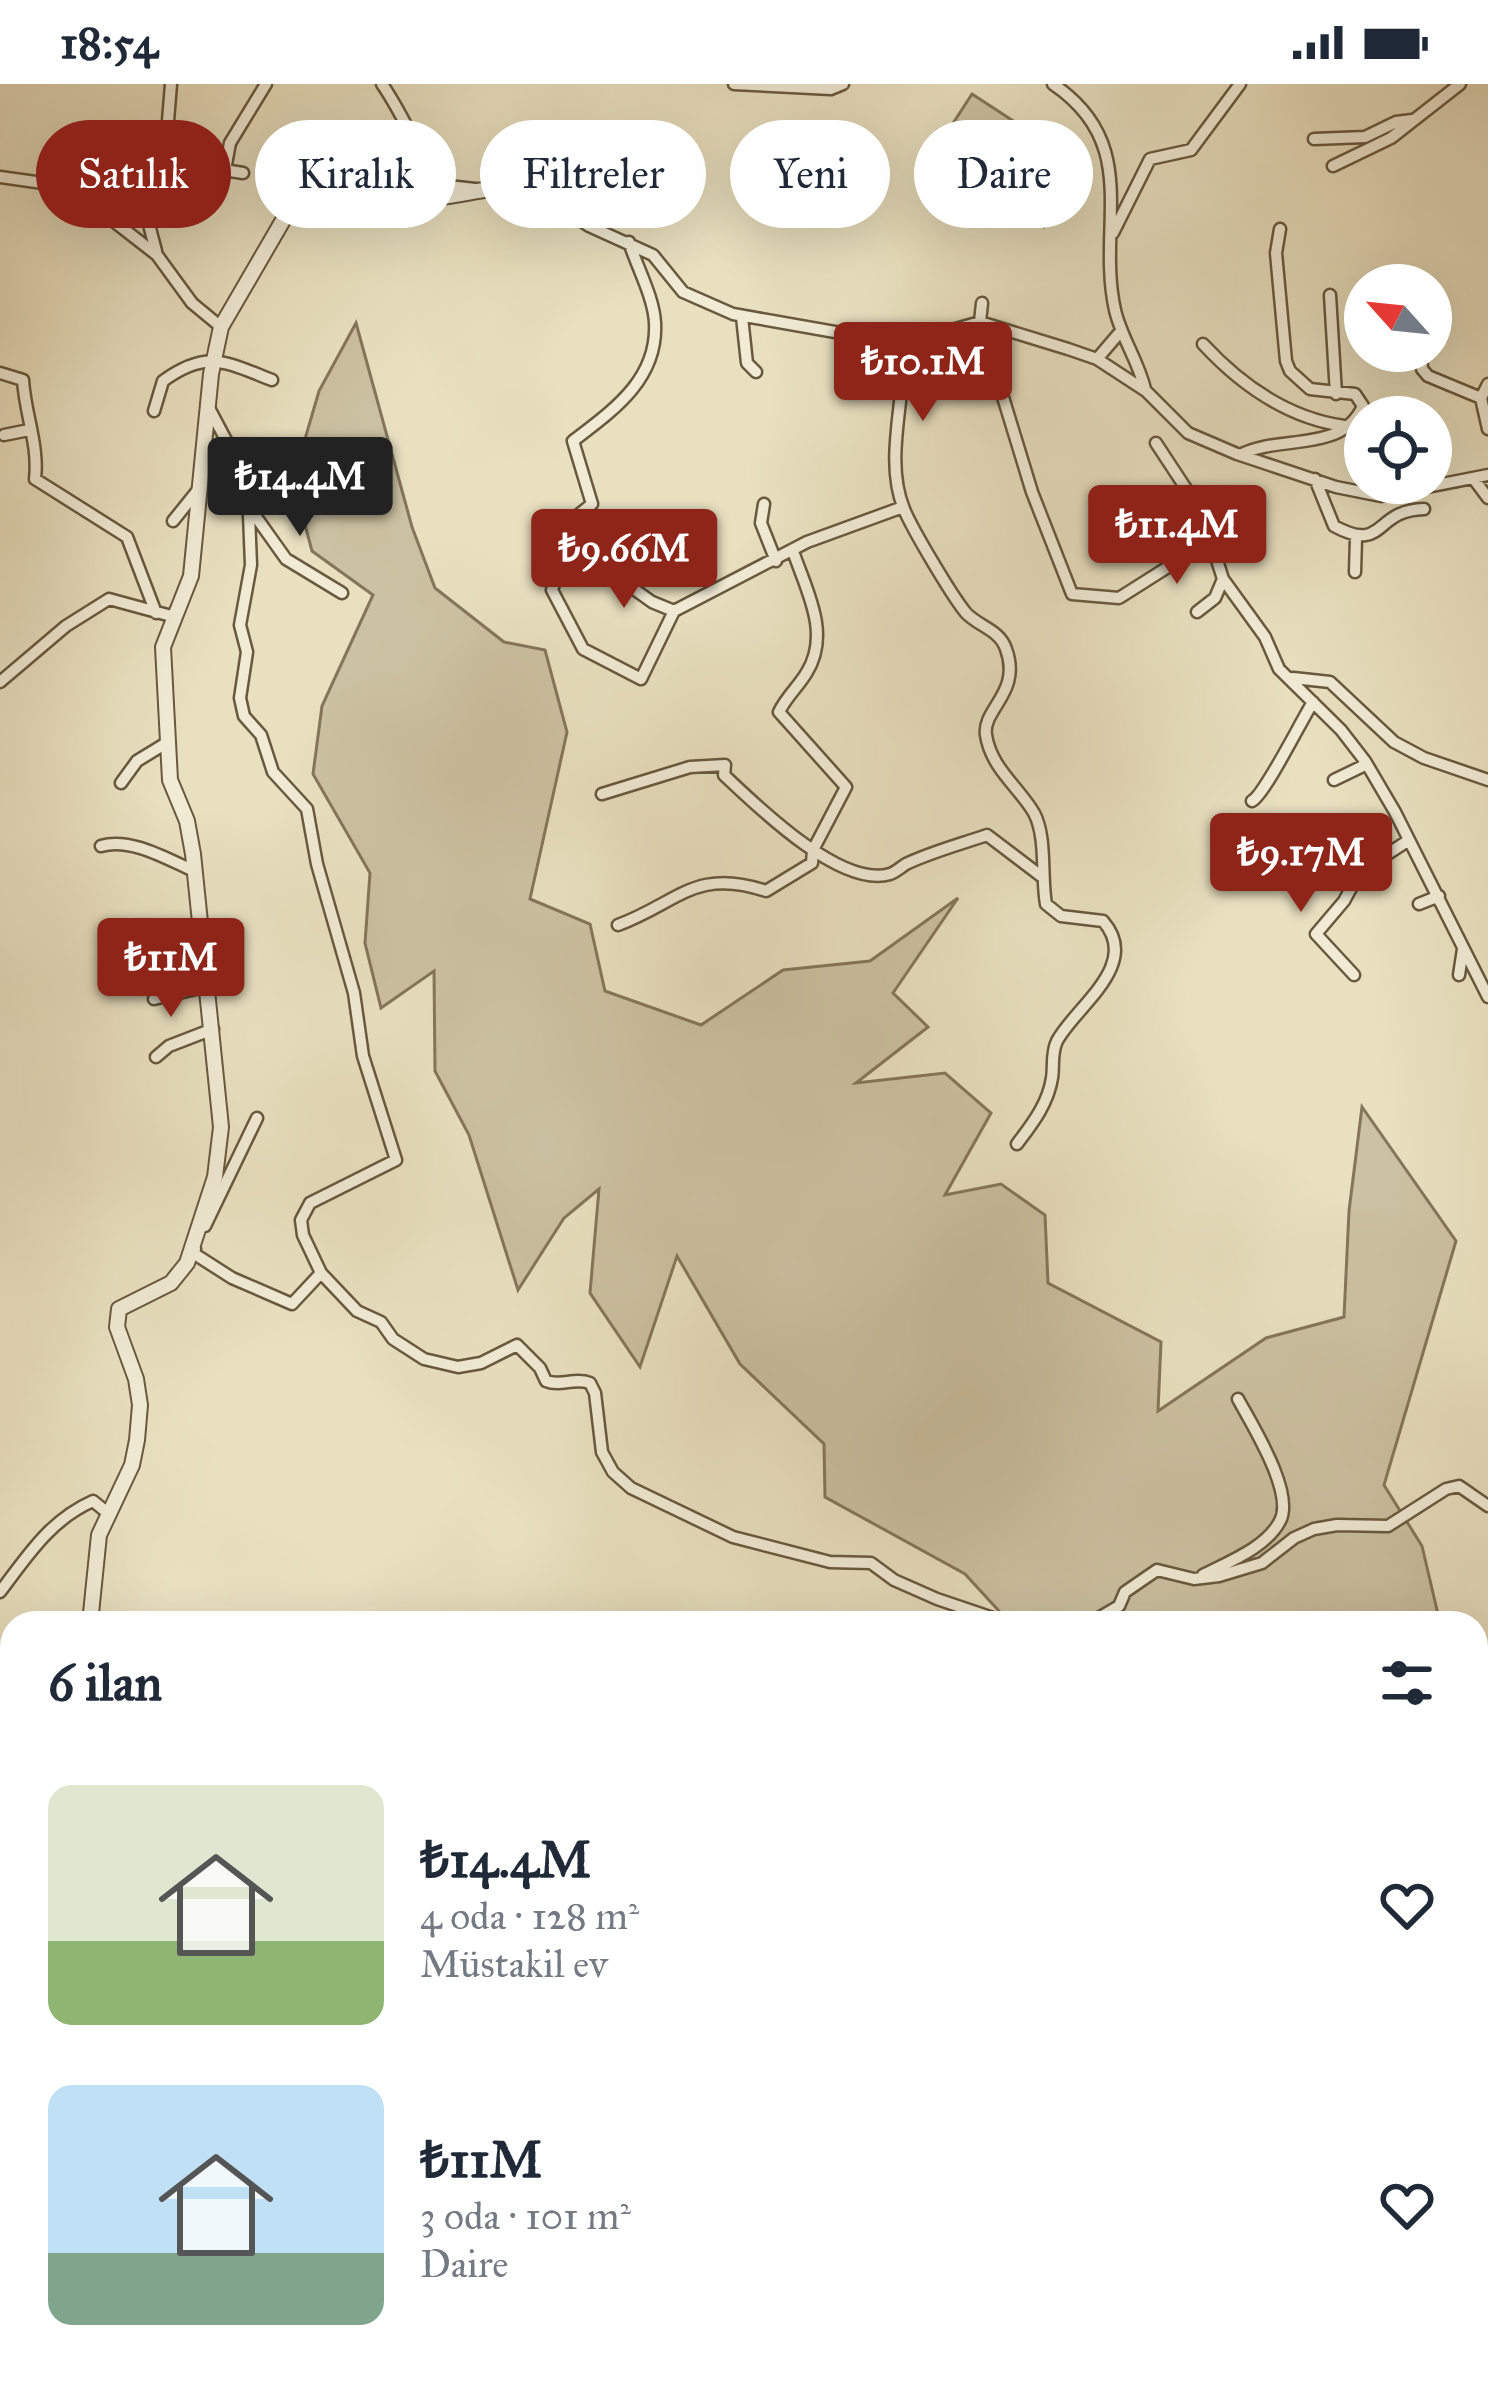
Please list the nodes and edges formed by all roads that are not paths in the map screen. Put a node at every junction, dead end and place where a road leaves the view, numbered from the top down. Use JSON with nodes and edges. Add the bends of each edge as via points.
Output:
{"nodes":[{"id":1,"x":171,"y":84,"type":"edge"},
{"id":2,"x":266,"y":84,"type":"edge"},
{"id":3,"x":382,"y":84,"type":"edge"},
{"id":4,"x":734,"y":84,"type":"edge"},
{"id":5,"x":843,"y":84,"type":"edge"},
{"id":6,"x":1053,"y":84,"type":"edge"},
{"id":7,"x":1240,"y":84,"type":"edge"},
{"id":8,"x":1460,"y":84,"type":"edge"},
{"id":9,"x":169,"y":120,"type":"edge"},
{"id":10,"x":1416,"y":120,"type":"junction"},
{"id":11,"x":1314,"y":139,"type":"dead end"},
{"id":12,"x":231,"y":141,"type":"edge"},
{"id":13,"x":1333,"y":166,"type":"dead end"},
{"id":14,"x":231,"y":171,"type":"edge"},
{"id":15,"x":243,"y":172,"type":"dead end"},
{"id":16,"x":0,"y":177,"type":"edge"},
{"id":17,"x":480,"y":190,"type":"edge"},
{"id":18,"x":480,"y":191,"type":"edge"},
{"id":19,"x":150,"y":228,"type":"edge"},
{"id":20,"x":595,"y":228,"type":"edge"},
{"id":21,"x":1280,"y":229,"type":"dead end"},
{"id":22,"x":1112,"y":236,"type":"junction"},
{"id":23,"x":629,"y":242,"type":"junction"},
{"id":24,"x":157,"y":254,"type":"junction"},
{"id":25,"x":1330,"y":295,"type":"dead end"},
{"id":26,"x":982,"y":303,"type":"dead end"},
{"id":27,"x":742,"y":317,"type":"junction"},
{"id":28,"x":980,"y":322,"type":"junction"},
{"id":29,"x":221,"y":327,"type":"junction"},
{"id":30,"x":1121,"y":331,"type":"junction"},
{"id":31,"x":903,"y":344,"type":"junction"},
{"id":32,"x":1203,"y":344,"type":"dead end"},
{"id":33,"x":214,"y":358,"type":"junction"},
{"id":34,"x":1097,"y":359,"type":"junction"},
{"id":35,"x":756,"y":372,"type":"dead end"},
{"id":36,"x":1425,"y":372,"type":"edge"},
{"id":37,"x":0,"y":373,"type":"edge"},
{"id":38,"x":272,"y":380,"type":"dead end"},
{"id":39,"x":1488,"y":384,"type":"edge"},
{"id":40,"x":1146,"y":391,"type":"junction"},
{"id":41,"x":1336,"y":394,"type":"junction"},
{"id":42,"x":1357,"y":396,"type":"edge"},
{"id":43,"x":1481,"y":398,"type":"junction"},
{"id":44,"x":208,"y":406,"type":"junction"},
{"id":45,"x":154,"y":411,"type":"dead end"},
{"id":46,"x":1344,"y":426,"type":"joint"},
{"id":47,"x":1488,"y":429,"type":"edge"},
{"id":48,"x":29,"y":430,"type":"junction"},
{"id":49,"x":4,"y":435,"type":"dead end"},
{"id":50,"x":1156,"y":443,"type":"dead end"},
{"id":51,"x":1240,"y":455,"type":"junction"},
{"id":52,"x":1488,"y":475,"type":"edge"},
{"id":53,"x":1315,"y":478,"type":"junction"},
{"id":54,"x":1473,"y":478,"type":"junction"},
{"id":55,"x":200,"y":488,"type":"junction"},
{"id":56,"x":1488,"y":498,"type":"edge"},
{"id":57,"x":244,"y":500,"type":"junction"},
{"id":58,"x":764,"y":504,"type":"dead end"},
{"id":59,"x":903,"y":507,"type":"junction"},
{"id":60,"x":1424,"y":509,"type":"dead end"},
{"id":61,"x":172,"y":521,"type":"dead end"},
{"id":62,"x":1356,"y":538,"type":"junction"},
{"id":63,"x":1209,"y":541,"type":"junction"},
{"id":64,"x":794,"y":551,"type":"junction"},
{"id":65,"x":776,"y":560,"type":"junction"},
{"id":66,"x":598,"y":564,"type":"dead end"},
{"id":67,"x":1354,"y":572,"type":"dead end"},
{"id":68,"x":1223,"y":579,"type":"junction"},
{"id":69,"x":342,"y":593,"type":"dead end"},
{"id":70,"x":674,"y":611,"type":"junction"},
{"id":71,"x":1197,"y":612,"type":"dead end"},
{"id":72,"x":156,"y":613,"type":"junction"},
{"id":73,"x":176,"y":617,"type":"junction"},
{"id":74,"x":1293,"y":678,"type":"junction"},
{"id":75,"x":0,"y":682,"type":"edge"},
{"id":76,"x":1312,"y":702,"type":"junction"},
{"id":77,"x":168,"y":742,"type":"junction"},
{"id":78,"x":1365,"y":761,"type":"junction"},
{"id":79,"x":1334,"y":780,"type":"dead end"},
{"id":80,"x":1488,"y":781,"type":"edge"},
{"id":81,"x":122,"y":783,"type":"dead end"},
{"id":82,"x":602,"y":794,"type":"dead end"},
{"id":83,"x":1252,"y":801,"type":"dead end"},
{"id":84,"x":1408,"y":840,"type":"junction"},
{"id":85,"x":100,"y":846,"type":"dead end"},
{"id":86,"x":813,"y":850,"type":"junction"},
{"id":87,"x":194,"y":871,"type":"junction"},
{"id":88,"x":1041,"y":876,"type":"junction"},
{"id":89,"x":1439,"y":896,"type":"junction"},
{"id":90,"x":1419,"y":904,"type":"dead end"},
{"id":91,"x":618,"y":925,"type":"dead end"},
{"id":92,"x":1463,"y":946,"type":"junction"},
{"id":93,"x":1354,"y":975,"type":"dead end"},
{"id":94,"x":1459,"y":975,"type":"dead end"},
{"id":95,"x":208,"y":986,"type":"junction"},
{"id":96,"x":1488,"y":998,"type":"edge"},
{"id":97,"x":154,"y":999,"type":"dead end"},
{"id":98,"x":213,"y":1029,"type":"junction"},
{"id":99,"x":156,"y":1057,"type":"dead end"},
{"id":100,"x":257,"y":1118,"type":"dead end"},
{"id":101,"x":1017,"y":1144,"type":"dead end"},
{"id":102,"x":193,"y":1253,"type":"junction"},
{"id":103,"x":321,"y":1274,"type":"junction"},
{"id":104,"x":1238,"y":1400,"type":"dead end"},
{"id":105,"x":1488,"y":1506,"type":"edge"},
{"id":106,"x":109,"y":1514,"type":"junction"},
{"id":107,"x":1195,"y":1579,"type":"junction"},
{"id":108,"x":0,"y":1592,"type":"edge"},
{"id":109,"x":93,"y":1611,"type":"edge"},
{"id":110,"x":972,"y":1611,"type":"edge"},
{"id":111,"x":1110,"y":1611,"type":"edge"}],
"edges":[{"from":1,"to":9,"type":"street"},
{"from":2,"to":12,"type":"street"},
{"from":3,"to":17,"type":"street","via":[[439,185]]},
{"from":4,"to":5,"type":"street"},
{"from":6,"to":22,"type":"street","via":[[1077,103],[1104,147]]},
{"from":7,"to":22,"type":"street","via":[[1191,150],[1150,159]]},
{"from":8,"to":10,"type":"street"},
{"from":10,"to":11,"type":"street","via":[[1365,137]]},
{"from":10,"to":13,"type":"street"},
{"from":14,"to":15,"type":"street"},
{"from":16,"to":24,"type":"street","via":[[80,195]]},
{"from":18,"to":29,"type":"street","via":[[439,198],[343,188],[303,196]]},
{"from":19,"to":24,"type":"street"},
{"from":20,"to":23,"type":"street"},
{"from":21,"to":41,"type":"street","via":[[1287,366],[1310,389]]},
{"from":22,"to":30,"type":"street"},
{"from":23,"to":27,"type":"street","via":[[653,255],[683,292]]},
{"from":23,"to":70,"type":"street","via":[[655,323],[647,365],[630,397],[573,441],[592,504],[577,516],[552,590],[584,650],[640,679]]},
{"from":24,"to":29,"type":"street"},
{"from":25,"to":41,"type":"street"},
{"from":26,"to":28,"type":"street"},
{"from":27,"to":31,"type":"street"},
{"from":27,"to":35,"type":"street","via":[[746,364]]},
{"from":28,"to":31,"type":"street"},
{"from":28,"to":34,"type":"street"},
{"from":28,"to":63,"type":"street","via":[[1072,594],[1119,598]]},
{"from":29,"to":33,"type":"street"},
{"from":30,"to":34,"type":"street"},
{"from":30,"to":40,"type":"street"},
{"from":31,"to":59,"type":"street","via":[[896,453]]},
{"from":32,"to":46,"type":"street","via":[[1288,410]]},
{"from":33,"to":38,"type":"street"},
{"from":33,"to":44,"type":"street"},
{"from":33,"to":45,"type":"street","via":[[163,381]]},
{"from":34,"to":40,"type":"street"},
{"from":36,"to":43,"type":"street"},
{"from":37,"to":48,"type":"street","via":[[23,380]]},
{"from":39,"to":43,"type":"street"},
{"from":40,"to":51,"type":"street","via":[[1188,433]]},
{"from":41,"to":42,"type":"street"},
{"from":43,"to":47,"type":"street"},
{"from":44,"to":55,"type":"street"},
{"from":44,"to":57,"type":"street"},
{"from":46,"to":51,"type":"street","via":[[1323,440]]},
{"from":48,"to":49,"type":"street"},
{"from":48,"to":72,"type":"street","via":[[38,454],[34,479],[127,537]]},
{"from":50,"to":63,"type":"street","via":[[1202,514]]},
{"from":51,"to":53,"type":"street"},
{"from":52,"to":54,"type":"street"},
{"from":53,"to":54,"type":"street","via":[[1381,496]]},
{"from":53,"to":62,"type":"street","via":[[1334,526]]},
{"from":54,"to":56,"type":"street"},
{"from":55,"to":61,"type":"street"},
{"from":55,"to":73,"type":"street","via":[[191,576]]},
{"from":57,"to":69,"type":"street","via":[[286,560]]},
{"from":57,"to":103,"type":"street","via":[[252,539],[240,625],[244,716],[261,735],[273,772],[308,809],[362,1056],[396,1160],[310,1203],[303,1235]]},
{"from":58,"to":65,"type":"street","via":[[761,523]]},
{"from":59,"to":64,"type":"street"},
{"from":59,"to":88,"type":"street","via":[[967,614],[1006,650],[1008,687],[986,735],[1003,776],[1036,815]]},
{"from":60,"to":62,"type":"street","via":[[1403,509],[1370,537]]},
{"from":62,"to":67,"type":"street"},
{"from":63,"to":68,"type":"street"},
{"from":64,"to":65,"type":"street"},
{"from":64,"to":86,"type":"street","via":[[818,646],[779,712],[846,787]]},
{"from":65,"to":70,"type":"street"},
{"from":66,"to":70,"type":"street"},
{"from":68,"to":71,"type":"street"},
{"from":68,"to":74,"type":"street","via":[[1279,669]]},
{"from":72,"to":73,"type":"street"},
{"from":72,"to":75,"type":"street","via":[[109,599]]},
{"from":73,"to":77,"type":"street","via":[[164,646]]},
{"from":74,"to":76,"type":"street"},
{"from":74,"to":80,"type":"street","via":[[1330,682],[1394,742]]},
{"from":76,"to":78,"type":"street"},
{"from":76,"to":83,"type":"street"},
{"from":77,"to":81,"type":"street","via":[[137,761]]},
{"from":77,"to":87,"type":"street"},
{"from":78,"to":79,"type":"street"},
{"from":78,"to":84,"type":"street"},
{"from":82,"to":86,"type":"street","via":[[690,767],[725,766],[724,775],[770,819]]},
{"from":84,"to":89,"type":"street"},
{"from":84,"to":93,"type":"street","via":[[1360,872],[1316,934]]},
{"from":85,"to":87,"type":"street","via":[[146,851]]},
{"from":86,"to":88,"type":"street","via":[[852,871],[889,875],[987,835]]},
{"from":86,"to":91,"type":"street","via":[[812,863],[766,891],[734,880],[684,889]]},
{"from":87,"to":95,"type":"street"},
{"from":88,"to":101,"type":"street","via":[[1054,914],[1103,921],[1114,953],[1101,988],[1058,1039],[1038,1117]]},
{"from":89,"to":90,"type":"street"},
{"from":89,"to":92,"type":"street"},
{"from":92,"to":94,"type":"street"},
{"from":92,"to":96,"type":"street"},
{"from":95,"to":97,"type":"street"},
{"from":95,"to":98,"type":"street"},
{"from":98,"to":99,"type":"street"},
{"from":98,"to":102,"type":"street","via":[[221,1127]]},
{"from":100,"to":102,"type":"street"},
{"from":102,"to":103,"type":"street","via":[[292,1304]]},
{"from":102,"to":106,"type":"street","via":[[171,1283],[119,1309],[140,1405],[132,1466]]},
{"from":103,"to":110,"type":"street","via":[[424,1358],[458,1367],[517,1345],[546,1381],[590,1383],[602,1452],[632,1488],[733,1537],[830,1562],[871,1563]]},
{"from":104,"to":107,"type":"street","via":[[1276,1476],[1281,1520],[1264,1540]]},
{"from":105,"to":107,"type":"street","via":[[1459,1486],[1446,1489],[1388,1526],[1314,1529],[1262,1563]]},
{"from":106,"to":108,"type":"street","via":[[94,1501],[74,1510],[49,1528]]},
{"from":106,"to":109,"type":"street","via":[[94,1564]]},
{"from":107,"to":111,"type":"street","via":[[1157,1570]]}]}
